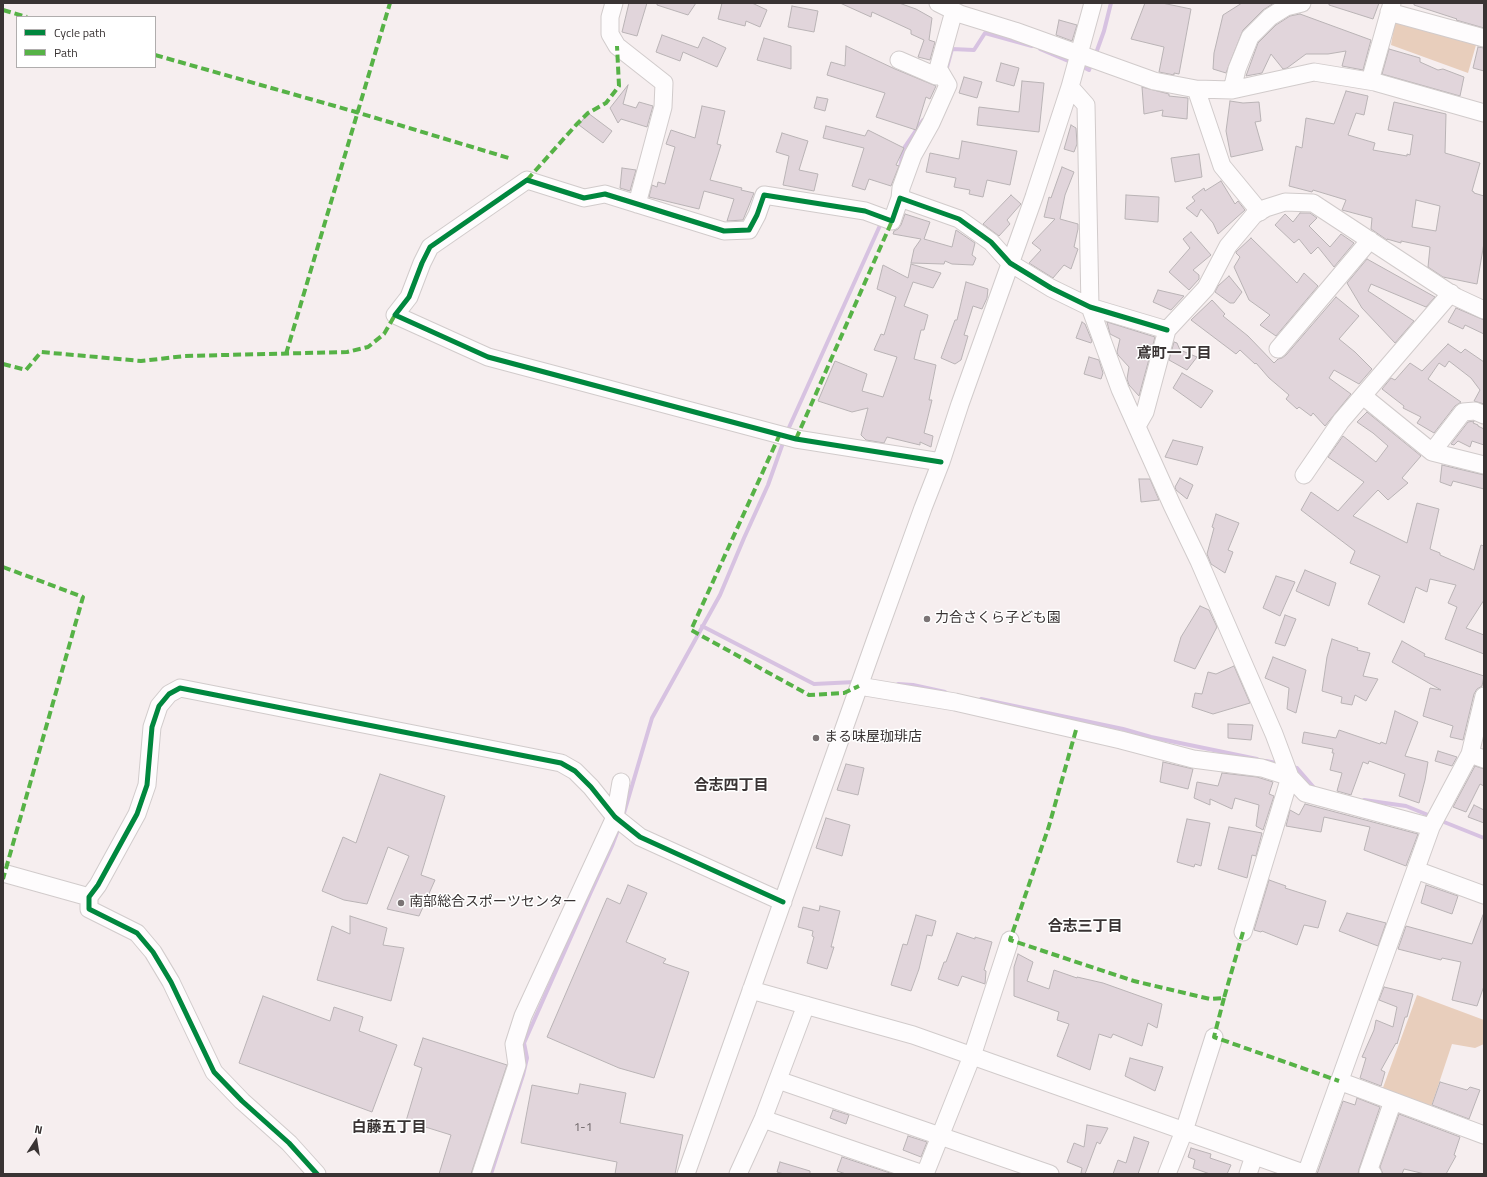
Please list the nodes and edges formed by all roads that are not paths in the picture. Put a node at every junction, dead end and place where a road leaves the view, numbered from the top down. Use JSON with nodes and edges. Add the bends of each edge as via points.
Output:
{"nodes":[{"id":1,"x":614,"y":3,"type":"edge"},
{"id":2,"x":938,"y":3,"type":"edge"},
{"id":3,"x":1093,"y":3,"type":"edge"},
{"id":4,"x":1302,"y":3,"type":"edge"},
{"id":5,"x":1391,"y":7,"type":"edge"},
{"id":6,"x":954,"y":11,"type":"junction"},
{"id":7,"x":1484,"y":38,"type":"edge"},
{"id":8,"x":1079,"y":54,"type":"junction"},
{"id":9,"x":898,"y":60,"type":"dead end"},
{"id":10,"x":938,"y":68,"type":"junction"},
{"id":11,"x":1370,"y":81,"type":"junction"},
{"id":12,"x":1070,"y":87,"type":"junction"},
{"id":13,"x":1196,"y":89,"type":"junction"},
{"id":14,"x":1232,"y":90,"type":"junction"},
{"id":15,"x":1484,"y":113,"type":"edge"},
{"id":16,"x":900,"y":198,"type":"junction"},
{"id":17,"x":637,"y":204,"type":"junction"},
{"id":18,"x":1260,"y":212,"type":"junction"},
{"id":19,"x":1370,"y":240,"type":"junction"},
{"id":20,"x":1010,"y":263,"type":"junction"},
{"id":21,"x":1451,"y":293,"type":"junction"},
{"id":22,"x":1090,"y":307,"type":"junction"},
{"id":23,"x":1484,"y":310,"type":"edge"},
{"id":24,"x":1167,"y":330,"type":"junction"},
{"id":25,"x":1278,"y":349,"type":"dead end"},
{"id":26,"x":1363,"y":396,"type":"junction"},
{"id":27,"x":1484,"y":415,"type":"edge"},
{"id":28,"x":1137,"y":426,"type":"junction"},
{"id":29,"x":1432,"y":452,"type":"junction"},
{"id":30,"x":941,"y":462,"type":"junction"},
{"id":31,"x":1484,"y":464,"type":"edge"},
{"id":32,"x":1304,"y":475,"type":"dead end"},
{"id":33,"x":859,"y":686,"type":"junction"},
{"id":34,"x":1484,"y":696,"type":"edge"},
{"id":35,"x":1477,"y":756,"type":"edge"},
{"id":36,"x":1290,"y":777,"type":"junction"},
{"id":37,"x":621,"y":782,"type":"dead end"},
{"id":38,"x":615,"y":817,"type":"junction"},
{"id":39,"x":1431,"y":827,"type":"junction"},
{"id":40,"x":1416,"y":870,"type":"junction"},
{"id":41,"x":3,"y":873,"type":"edge"},
{"id":42,"x":1484,"y":895,"type":"edge"},
{"id":43,"x":89,"y":897,"type":"junction"},
{"id":44,"x":783,"y":902,"type":"junction"},
{"id":45,"x":1243,"y":932,"type":"dead end"},
{"id":46,"x":1010,"y":940,"type":"dead end"},
{"id":47,"x":751,"y":990,"type":"junction"},
{"id":48,"x":806,"y":1005,"type":"junction"},
{"id":49,"x":1214,"y":1037,"type":"dead end"},
{"id":50,"x":972,"y":1056,"type":"junction"},
{"id":51,"x":778,"y":1080,"type":"junction"},
{"id":52,"x":1339,"y":1081,"type":"junction"},
{"id":53,"x":1393,"y":1101,"type":"junction"},
{"id":54,"x":763,"y":1119,"type":"junction"},
{"id":55,"x":1184,"y":1131,"type":"junction"},
{"id":56,"x":941,"y":1135,"type":"junction"},
{"id":57,"x":1484,"y":1135,"type":"edge"},
{"id":58,"x":1254,"y":1156,"type":"junction"},
{"id":59,"x":317,"y":1174,"type":"edge"},
{"id":60,"x":481,"y":1174,"type":"edge"},
{"id":61,"x":687,"y":1174,"type":"edge"},
{"id":62,"x":738,"y":1174,"type":"edge"},
{"id":63,"x":924,"y":1174,"type":"edge"},
{"id":64,"x":1050,"y":1174,"type":"edge"},
{"id":65,"x":1167,"y":1174,"type":"edge"},
{"id":66,"x":1248,"y":1174,"type":"edge"},
{"id":67,"x":1373,"y":1174,"type":"edge"}],
"edges":[{"from":1,"to":17,"type":"street","via":[[610,18],[610,34],[617,46],[664,84],[663,107]]},
{"from":2,"to":6,"type":"street"},
{"from":3,"to":8,"type":"street"},
{"from":4,"to":14,"type":"street","via":[[1286,7],[1270,17],[1250,37],[1237,69]]},
{"from":5,"to":7,"type":"street"},
{"from":5,"to":11,"type":"street"},
{"from":6,"to":8,"type":"street"},
{"from":6,"to":10,"type":"street"},
{"from":8,"to":12,"type":"street"},
{"from":8,"to":13,"type":"street","via":[[1154,81]]},
{"from":9,"to":10,"type":"street","via":[[936,76]]},
{"from":10,"to":16,"type":"street","via":[[948,85],[931,123],[913,154]]},
{"from":11,"to":14,"type":"street","via":[[1314,72]]},
{"from":11,"to":15,"type":"street"},
{"from":12,"to":20,"type":"street"},
{"from":12,"to":22,"type":"street","via":[[1086,105]]},
{"from":13,"to":14,"type":"street"},
{"from":13,"to":18,"type":"street","via":[[1222,166]]},
{"from":16,"to":17,"type":"street","via":[[892,221],[865,211],[764,195],[749,230],[724,231]]},
{"from":16,"to":20,"type":"street","via":[[960,219],[991,242]]},
{"from":17,"to":30,"type":"street","via":[[605,194],[584,198],[527,180],[430,247],[409,297],[395,315],[488,357],[796,439]]},
{"from":18,"to":19,"type":"street","via":[[1285,202],[1313,203]]},
{"from":18,"to":24,"type":"street","via":[[1228,246],[1206,288]]},
{"from":19,"to":21,"type":"street"},
{"from":19,"to":25,"type":"street"},
{"from":20,"to":22,"type":"street","via":[[1051,288]]},
{"from":20,"to":30,"type":"street"},
{"from":21,"to":23,"type":"street"},
{"from":21,"to":26,"type":"street"},
{"from":22,"to":24,"type":"street"},
{"from":22,"to":28,"type":"street","via":[[1120,389]]},
{"from":24,"to":28,"type":"street","via":[[1145,412]]},
{"from":26,"to":29,"type":"street"},
{"from":26,"to":32,"type":"street","via":[[1341,421]]},
{"from":27,"to":29,"type":"street","via":[[1475,411],[1462,412]]},
{"from":28,"to":36,"type":"street","via":[[1202,568]]},
{"from":29,"to":31,"type":"street"},
{"from":30,"to":33,"type":"street"},
{"from":33,"to":36,"type":"street","via":[[956,702],[1194,759],[1262,768]]},
{"from":33,"to":44,"type":"street"},
{"from":34,"to":35,"type":"street"},
{"from":35,"to":39,"type":"street"},
{"from":36,"to":39,"type":"street","via":[[1305,793]]},
{"from":36,"to":45,"type":"street"},
{"from":37,"to":38,"type":"street"},
{"from":38,"to":43,"type":"street","via":[[576,771],[561,763],[180,688],[169,694],[159,706],[152,727],[147,785],[137,814]]},
{"from":38,"to":44,"type":"street","via":[[640,837]]},
{"from":38,"to":60,"type":"street","via":[[523,1016],[514,1044],[516,1065]]},
{"from":39,"to":40,"type":"street"},
{"from":40,"to":42,"type":"street"},
{"from":40,"to":52,"type":"street"},
{"from":41,"to":43,"type":"street"},
{"from":43,"to":59,"type":"street","via":[[89,909],[137,933],[153,952],[171,982],[214,1072],[289,1143]]},
{"from":44,"to":47,"type":"street"},
{"from":46,"to":50,"type":"street"},
{"from":47,"to":48,"type":"street"},
{"from":47,"to":61,"type":"street"},
{"from":48,"to":50,"type":"street","via":[[913,1034]]},
{"from":48,"to":51,"type":"street"},
{"from":49,"to":55,"type":"street"},
{"from":50,"to":55,"type":"street"},
{"from":50,"to":56,"type":"street"},
{"from":51,"to":54,"type":"street"},
{"from":51,"to":56,"type":"street"},
{"from":52,"to":53,"type":"street"},
{"from":52,"to":58,"type":"street","via":[[1306,1174]]},
{"from":53,"to":57,"type":"street"},
{"from":53,"to":67,"type":"street","via":[[1368,1172]]},
{"from":54,"to":62,"type":"street"},
{"from":54,"to":63,"type":"street"},
{"from":55,"to":58,"type":"street"},
{"from":55,"to":65,"type":"street"},
{"from":56,"to":63,"type":"street"},
{"from":56,"to":64,"type":"street"},
{"from":58,"to":66,"type":"street"}]}
